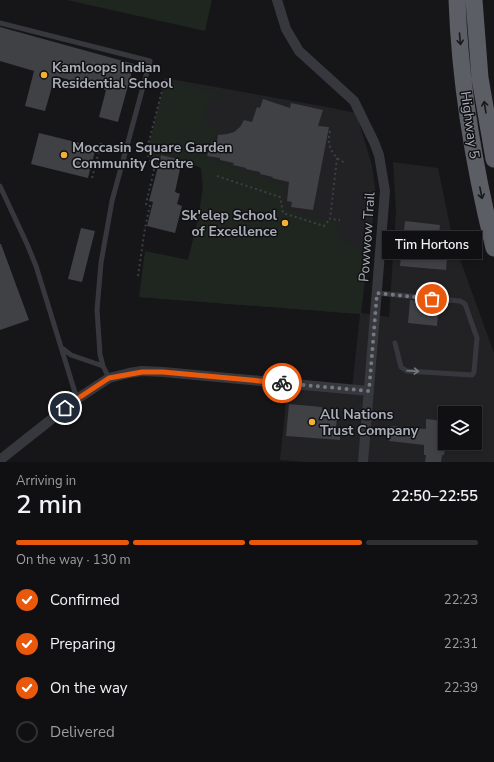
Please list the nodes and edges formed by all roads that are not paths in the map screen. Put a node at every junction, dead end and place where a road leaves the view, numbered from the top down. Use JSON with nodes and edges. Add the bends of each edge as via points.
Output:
{"nodes":[{"id":1,"x":277,"y":0,"type":"edge"},
{"id":2,"x":458,"y":0,"type":"edge"},
{"id":3,"x":474,"y":0,"type":"edge"},
{"id":4,"x":0,"y":23,"type":"edge"},
{"id":5,"x":494,"y":159,"type":"edge"},
{"id":6,"x":0,"y":186,"type":"edge"},
{"id":7,"x":494,"y":248,"type":"edge"},
{"id":8,"x":377,"y":293,"type":"junction"},
{"id":9,"x":395,"y":343,"type":"dead end"},
{"id":10,"x":61,"y":348,"type":"junction"},
{"id":11,"x":103,"y":366,"type":"junction"},
{"id":12,"x":109,"y":378,"type":"junction"},
{"id":13,"x":369,"y":391,"type":"junction"},
{"id":14,"x":77,"y":399,"type":"junction"},
{"id":15,"x":0,"y":460,"type":"edge"},
{"id":16,"x":363,"y":462,"type":"edge"}],
"edges":[{"from":1,"to":8,"type":"street","name":"Powwow Trail","via":[[286,29],[299,51],[354,100],[374,142],[385,191]]},
{"from":2,"to":7,"type":"highway","name":"Highway 5","one_way":true,"via":[[464,80],[474,154]]},
{"from":5,"to":3,"type":"highway","name":"Highway 5","one_way":true,"via":[[480,78]]},
{"from":4,"to":11,"type":"lane","via":[[150,62],[112,201],[101,263],[97,310]]},
{"from":6,"to":10,"type":"lane","via":[[36,266]]},
{"from":9,"to":8,"type":"lane","one_way":true,"via":[[401,367],[407,371],[472,375],[474,372],[477,338],[465,304],[460,301]]},
{"from":8,"to":13,"type":"street","name":"Powwow Trail"},
{"from":10,"to":11,"type":"lane","via":[[71,356]]},
{"from":10,"to":14,"type":"lane"},
{"from":11,"to":12,"type":"lane"},
{"from":12,"to":13,"type":"street","via":[[142,372],[163,372]]},
{"from":12,"to":14,"type":"street"},
{"from":13,"to":16,"type":"street","name":"Powwow Trail"},
{"from":14,"to":15,"type":"street"}]}
